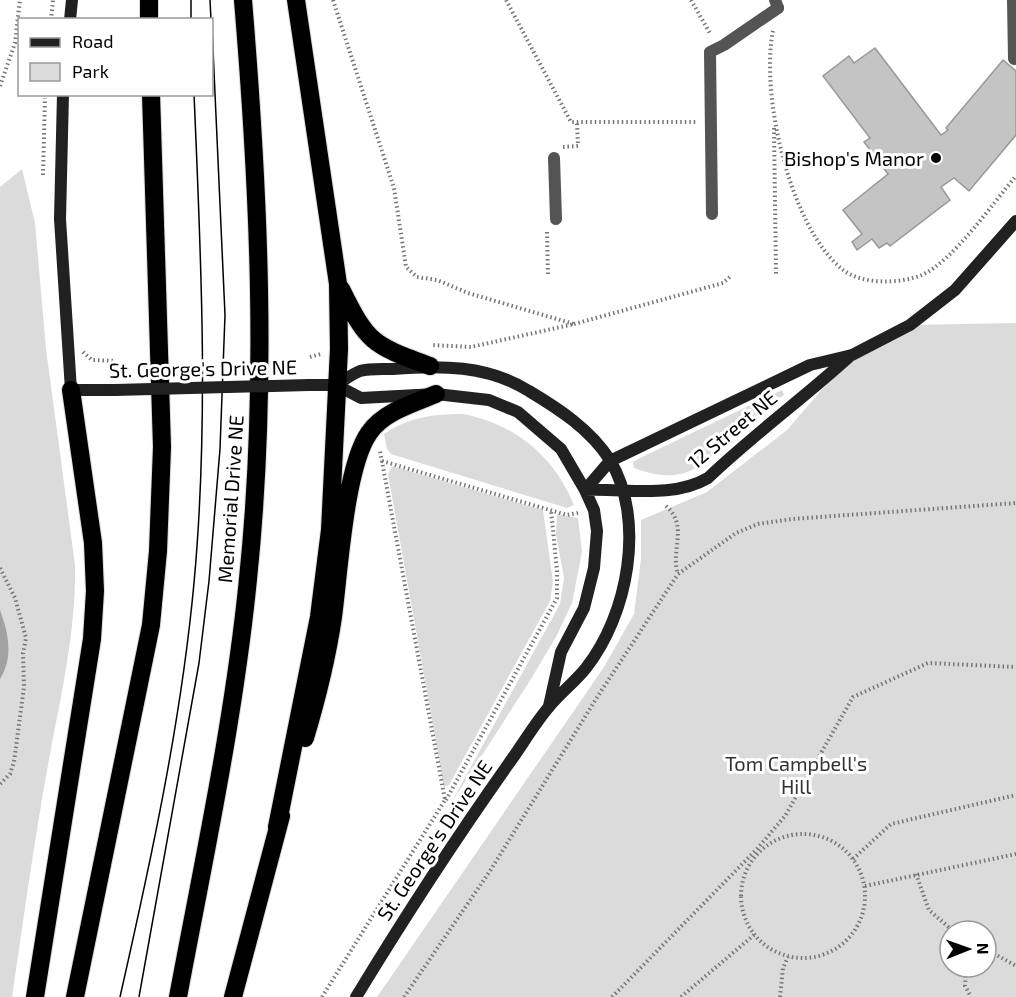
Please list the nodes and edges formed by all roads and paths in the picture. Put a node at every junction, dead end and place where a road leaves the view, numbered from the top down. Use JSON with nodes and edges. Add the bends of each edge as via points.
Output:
{"nodes":[{"id":1,"x":20,"y":0,"type":"edge"},
{"id":2,"x":53,"y":0,"type":"edge"},
{"id":3,"x":72,"y":0,"type":"edge"},
{"id":4,"x":149,"y":0,"type":"edge"},
{"id":5,"x":243,"y":0,"type":"edge"},
{"id":6,"x":296,"y":0,"type":"edge"},
{"id":7,"x":333,"y":0,"type":"edge"},
{"id":8,"x":506,"y":0,"type":"edge"},
{"id":9,"x":691,"y":0,"type":"edge"},
{"id":10,"x":1013,"y":0,"type":"edge"},
{"id":11,"x":777,"y":4,"type":"edge"},
{"id":12,"x":51,"y":18,"type":"edge"},
{"id":13,"x":70,"y":18,"type":"edge"},
{"id":14,"x":149,"y":18,"type":"edge"},
{"id":15,"x":711,"y":34,"type":"dead end"},
{"id":16,"x":1014,"y":60,"type":"dead end"},
{"id":17,"x":0,"y":86,"type":"edge"},
{"id":18,"x":63,"y":96,"type":"edge"},
{"id":19,"x":151,"y":96,"type":"edge"},
{"id":20,"x":699,"y":111,"type":"dead end"},
{"id":21,"x":775,"y":121,"type":"junction"},
{"id":22,"x":555,"y":158,"type":"dead end"},
{"id":23,"x":1016,"y":176,"type":"edge"},
{"id":24,"x":712,"y":214,"type":"dead end"},
{"id":25,"x":556,"y":219,"type":"dead end"},
{"id":26,"x":1016,"y":221,"type":"edge"},
{"id":27,"x":776,"y":274,"type":"dead end"},
{"id":28,"x":732,"y":275,"type":"dead end"},
{"id":29,"x":338,"y":284,"type":"junction"},
{"id":30,"x":574,"y":324,"type":"junction"},
{"id":31,"x":430,"y":345,"type":"dead end"},
{"id":32,"x":81,"y":351,"type":"dead end"},
{"id":33,"x":852,"y":355,"type":"junction"},
{"id":34,"x":116,"y":361,"type":"dead end"},
{"id":35,"x":430,"y":366,"type":"junction"},
{"id":36,"x":336,"y":385,"type":"junction"},
{"id":37,"x":71,"y":390,"type":"junction"},
{"id":38,"x":436,"y":394,"type":"junction"},
{"id":39,"x":379,"y":444,"type":"dead end"},
{"id":40,"x":382,"y":461,"type":"junction"},
{"id":41,"x":610,"y":461,"type":"junction"},
{"id":42,"x":622,"y":489,"type":"junction"},
{"id":43,"x":585,"y":490,"type":"junction"},
{"id":44,"x":656,"y":502,"type":"dead end"},
{"id":45,"x":1016,"y":503,"type":"edge"},
{"id":46,"x":551,"y":510,"type":"junction"},
{"id":47,"x":578,"y":513,"type":"dead end"},
{"id":48,"x":0,"y":568,"type":"edge"},
{"id":49,"x":678,"y":574,"type":"junction"},
{"id":50,"x":1016,"y":667,"type":"edge"},
{"id":51,"x":548,"y":707,"type":"junction"},
{"id":52,"x":0,"y":784,"type":"edge"},
{"id":53,"x":1016,"y":795,"type":"edge"},
{"id":54,"x":445,"y":800,"type":"junction"},
{"id":55,"x":277,"y":827,"type":"junction"},
{"id":56,"x":1016,"y":854,"type":"edge"},
{"id":57,"x":853,"y":859,"type":"junction"},
{"id":58,"x":916,"y":874,"type":"junction"},
{"id":59,"x":865,"y":886,"type":"junction"},
{"id":60,"x":939,"y":919,"type":"edge"},
{"id":61,"x":754,"y":934,"type":"junction"},
{"id":62,"x":998,"y":956,"type":"edge"},
{"id":63,"x":788,"y":957,"type":"junction"},
{"id":64,"x":1016,"y":966,"type":"edge"},
{"id":65,"x":965,"y":979,"type":"edge"},
{"id":66,"x":34,"y":997,"type":"edge"},
{"id":67,"x":75,"y":997,"type":"edge"},
{"id":68,"x":178,"y":997,"type":"edge"},
{"id":69,"x":233,"y":997,"type":"edge"},
{"id":70,"x":322,"y":997,"type":"edge"},
{"id":71,"x":356,"y":997,"type":"edge"},
{"id":72,"x":404,"y":997,"type":"edge"},
{"id":73,"x":612,"y":997,"type":"edge"},
{"id":74,"x":681,"y":997,"type":"edge"},
{"id":75,"x":780,"y":997,"type":"edge"},
{"id":76,"x":971,"y":997,"type":"edge"}],
"edges":[{"from":1,"to":17,"type":"path","via":[[15,43]]},
{"from":2,"to":12,"type":"path"},
{"from":3,"to":13,"type":"street"},
{"from":4,"to":14,"type":"highway"},
{"from":5,"to":68,"type":"highway","name":"Memorial Drive NE","via":[[261,295],[260,420],[248,579],[226,748]]},
{"from":6,"to":29,"type":"highway"},
{"from":7,"to":30,"type":"path","via":[[394,188],[406,267],[417,277]]},
{"from":8,"to":20,"type":"path","via":[[571,122],[699,122]]},
{"from":9,"to":15,"type":"path"},
{"from":10,"to":16,"type":"lane"},
{"from":11,"to":21,"type":"path","via":[[771,44]]},
{"from":11,"to":24,"type":"lane","via":[[710,52]]},
{"from":18,"to":37,"type":"street","via":[[60,219]]},
{"from":19,"to":67,"type":"highway","via":[[162,447],[158,551],[151,625]]},
{"from":21,"to":23,"type":"path","via":[[785,165],[811,230],[844,271],[867,279],[908,279],[938,264]]},
{"from":21,"to":27,"type":"path"},
{"from":22,"to":25,"type":"lane"},
{"from":26,"to":33,"type":"street","name":"12 Street NE","via":[[933,309]]},
{"from":28,"to":30,"type":"path","via":[[723,283]]},
{"from":29,"to":35,"type":"highway","via":[[369,338],[392,352]]},
{"from":29,"to":36,"type":"highway"},
{"from":30,"to":31,"type":"path","via":[[471,347]]},
{"from":32,"to":34,"type":"path","via":[[92,360]]},
{"from":33,"to":41,"type":"street","name":"12 Street NE","via":[[810,365]]},
{"from":33,"to":42,"type":"street","name":"12 Street NE","via":[[695,486],[676,490]]},
{"from":35,"to":36,"type":"street","name":"St. George's Drive NE","via":[[360,371]]},
{"from":35,"to":41,"type":"street","name":"St. George's Drive NE","via":[[455,366],[491,374],[525,388],[569,416]]},
{"from":36,"to":37,"type":"street","name":"St. George's Drive NE","bridge":true},
{"from":36,"to":38,"type":"street","name":"St. George's Drive NE","via":[[361,398]]},
{"from":36,"to":55,"type":"highway","via":[[330,530],[320,617]]},
{"from":37,"to":66,"type":"highway","via":[[93,543],[95,591],[92,639]]},
{"from":38,"to":43,"type":"street","name":"St. George's Drive NE","via":[[489,400],[518,412],[561,449]]},
{"from":38,"to":55,"type":"highway","via":[[393,412],[378,424],[369,432],[356,460],[317,698]]},
{"from":39,"to":40,"type":"path"},
{"from":40,"to":46,"type":"path"},
{"from":40,"to":54,"type":"path"},
{"from":41,"to":42,"type":"street","name":"St. George's Drive NE"},
{"from":41,"to":43,"type":"street"},
{"from":42,"to":43,"type":"street","name":"12 Street NE"},
{"from":42,"to":51,"type":"street","name":"St. George's Drive NE","via":[[628,574],[620,606],[587,667]]},
{"from":43,"to":51,"type":"street","name":"St. George's Drive NE","via":[[594,510],[597,531],[594,568],[584,608],[561,651]]},
{"from":44,"to":49,"type":"path","via":[[667,506],[678,525]]},
{"from":45,"to":49,"type":"path","via":[[758,524],[736,533]]},
{"from":46,"to":47,"type":"path","via":[[567,515]]},
{"from":46,"to":54,"type":"path","via":[[557,598]]},
{"from":48,"to":52,"type":"path","via":[[15,598],[26,638],[14,762]]},
{"from":49,"to":72,"type":"path","via":[[490,871]]},
{"from":50,"to":73,"type":"path","via":[[928,663],[853,697],[785,816]]},
{"from":51,"to":71,"type":"street","name":"St. George's Drive NE"},
{"from":53,"to":57,"type":"path","via":[[891,824]]},
{"from":54,"to":70,"type":"path"},
{"from":55,"to":69,"type":"highway"},
{"from":56,"to":58,"type":"path"},
{"from":57,"to":59,"type":"path"},
{"from":57,"to":61,"type":"path","via":[[822,837],[802,834],[783,837],[766,847],[752,861],[741,898]]},
{"from":58,"to":59,"type":"path"},
{"from":58,"to":60,"type":"path","via":[[929,910]]},
{"from":59,"to":63,"type":"path","via":[[865,907],[858,926],[845,942],[828,954],[808,959]]},
{"from":61,"to":63,"type":"path","via":[[769,949]]},
{"from":61,"to":74,"type":"path"},
{"from":62,"to":64,"type":"path"},
{"from":63,"to":75,"type":"path"},
{"from":65,"to":76,"type":"path"}]}
